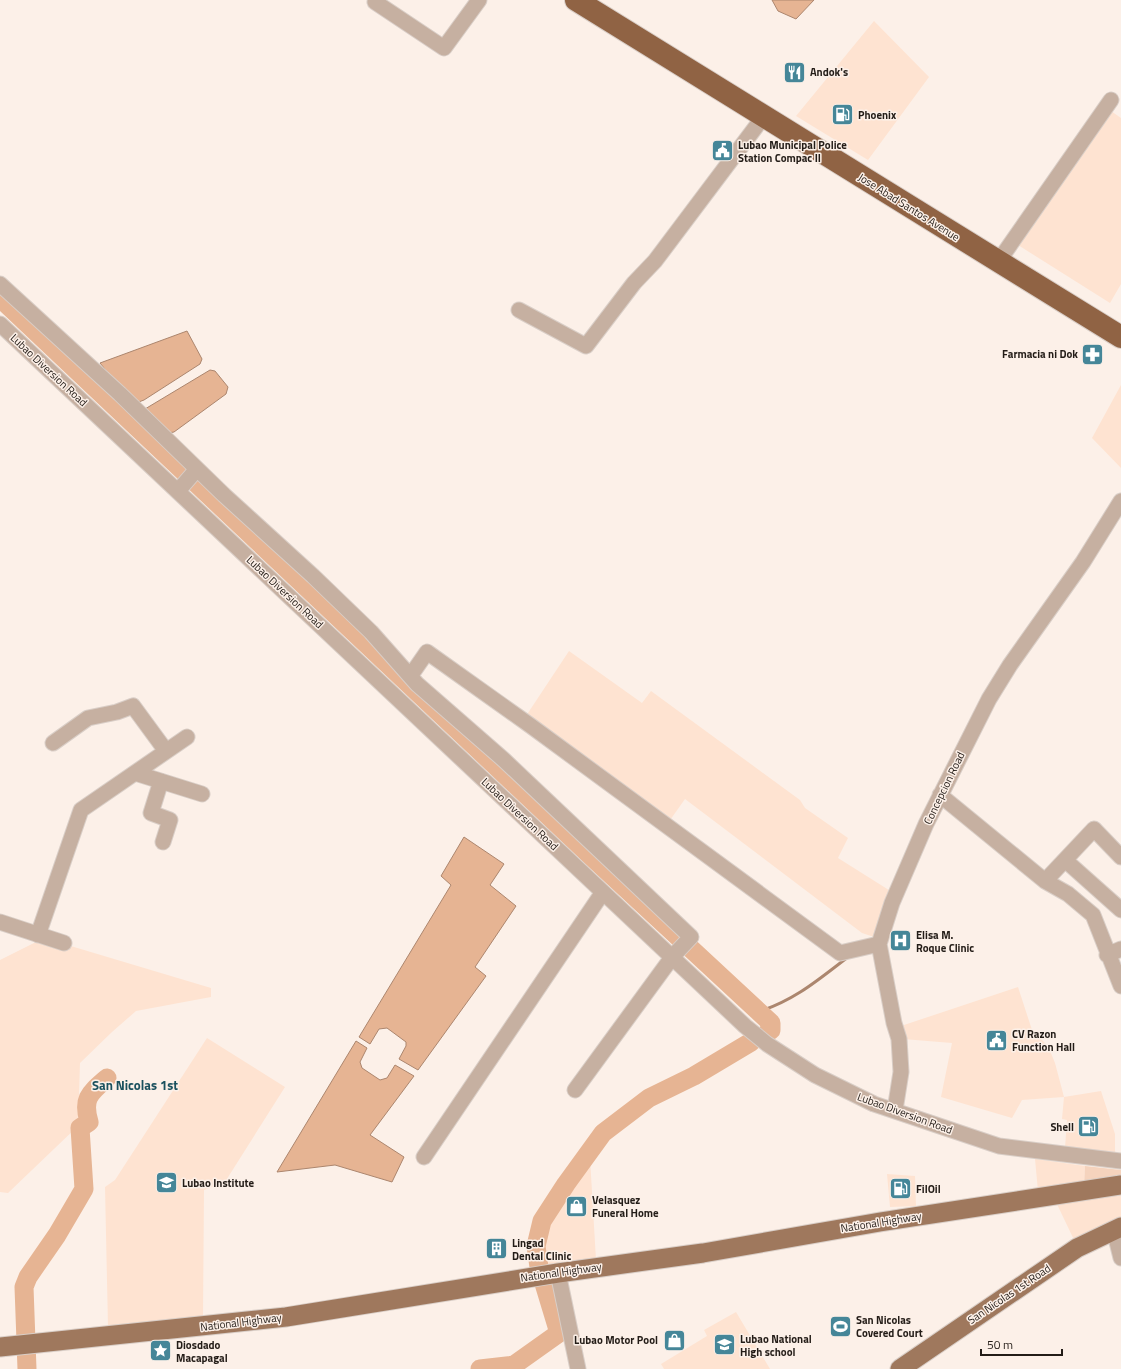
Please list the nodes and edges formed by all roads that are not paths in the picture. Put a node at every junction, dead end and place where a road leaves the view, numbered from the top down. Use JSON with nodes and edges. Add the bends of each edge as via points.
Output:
{"nodes":[{"id":1,"x":479,"y":0,"type":"edge"},
{"id":2,"x":576,"y":0,"type":"edge"},
{"id":3,"x":375,"y":2,"type":"dead end"},
{"id":4,"x":1111,"y":100,"type":"dead end"},
{"id":5,"x":764,"y":116,"type":"junction"},
{"id":6,"x":998,"y":262,"type":"junction"},
{"id":7,"x":0,"y":284,"type":"edge"},
{"id":8,"x":519,"y":310,"type":"dead end"},
{"id":9,"x":0,"y":324,"type":"edge"},
{"id":10,"x":1121,"y":337,"type":"edge"},
{"id":11,"x":195,"y":471,"type":"junction"},
{"id":12,"x":180,"y":488,"type":"junction"},
{"id":13,"x":1121,"y":501,"type":"edge"},
{"id":14,"x":411,"y":675,"type":"junction"},
{"id":15,"x":187,"y":737,"type":"dead end"},
{"id":16,"x":53,"y":743,"type":"dead end"},
{"id":17,"x":166,"y":751,"type":"junction"},
{"id":18,"x":135,"y":773,"type":"junction"},
{"id":19,"x":161,"y":781,"type":"junction"},
{"id":20,"x":202,"y":794,"type":"dead end"},
{"id":21,"x":940,"y":795,"type":"junction"},
{"id":22,"x":164,"y":842,"type":"dead end"},
{"id":23,"x":1121,"y":857,"type":"edge"},
{"id":24,"x":1065,"y":860,"type":"junction"},
{"id":25,"x":1045,"y":881,"type":"junction"},
{"id":26,"x":603,"y":892,"type":"junction"},
{"id":27,"x":1121,"y":910,"type":"edge"},
{"id":28,"x":0,"y":922,"type":"edge"},
{"id":29,"x":38,"y":935,"type":"junction"},
{"id":30,"x":64,"y":943,"type":"dead end"},
{"id":31,"x":879,"y":944,"type":"junction"},
{"id":32,"x":1114,"y":952,"type":"edge"},
{"id":33,"x":674,"y":955,"type":"junction"},
{"id":34,"x":1121,"y":986,"type":"edge"},
{"id":35,"x":575,"y":1090,"type":"dead end"},
{"id":36,"x":895,"y":1110,"type":"junction"},
{"id":37,"x":424,"y":1157,"type":"dead end"},
{"id":38,"x":1121,"y":1160,"type":"edge"},
{"id":39,"x":1121,"y":1185,"type":"edge"},
{"id":40,"x":1117,"y":1228,"type":"edge"},
{"id":41,"x":1121,"y":1258,"type":"edge"},
{"id":42,"x":556,"y":1273,"type":"junction"},
{"id":43,"x":5,"y":1347,"type":"edge"},
{"id":44,"x":578,"y":1369,"type":"edge"},
{"id":45,"x":900,"y":1369,"type":"edge"}],
"edges":[{"from":1,"to":3,"type":"street","via":[[444,48]]},
{"from":2,"to":5,"type":"highway","name":"Jose Abad Santos Avenue"},
{"from":4,"to":6,"type":"street"},
{"from":5,"to":6,"type":"highway","name":"Jose Abad Santos Avenue"},
{"from":5,"to":8,"type":"street","via":[[655,261],[634,283],[586,346]]},
{"from":6,"to":10,"type":"highway","name":"Jose Abad Santos Avenue"},
{"from":7,"to":11,"type":"street","via":[[120,394]]},
{"from":9,"to":12,"type":"street","name":"Lubao Diversion Road"},
{"from":11,"to":12,"type":"street"},
{"from":11,"to":14,"type":"street","via":[[313,576]]},
{"from":12,"to":26,"type":"street","name":"Lubao Diversion Road"},
{"from":13,"to":21,"type":"street","name":"Concepcion Road","via":[[1083,562],[1010,665],[978,719]]},
{"from":14,"to":31,"type":"street","via":[[427,652],[840,953]]},
{"from":14,"to":33,"type":"street","via":[[691,937]]},
{"from":15,"to":17,"type":"street"},
{"from":16,"to":17,"type":"street","via":[[88,718],[133,706]]},
{"from":17,"to":18,"type":"street"},
{"from":18,"to":19,"type":"street"},
{"from":18,"to":29,"type":"street","via":[[81,810]]},
{"from":19,"to":20,"type":"street"},
{"from":19,"to":22,"type":"street","via":[[150,813],[170,820]]},
{"from":21,"to":25,"type":"street"},
{"from":21,"to":31,"type":"street","name":"Concepcion Road","via":[[892,903]]},
{"from":23,"to":24,"type":"street","via":[[1094,829]]},
{"from":24,"to":25,"type":"street"},
{"from":24,"to":27,"type":"street"},
{"from":25,"to":32,"type":"street","via":[[1068,894],[1093,915]]},
{"from":26,"to":33,"type":"street","name":"Lubao Diversion Road"},
{"from":26,"to":37,"type":"street"},
{"from":28,"to":29,"type":"street"},
{"from":29,"to":30,"type":"street"},
{"from":31,"to":36,"type":"street","name":"Concepcion Road","via":[[894,1023],[900,1039],[901,1072]]},
{"from":32,"to":34,"type":"street"},
{"from":33,"to":35,"type":"street"},
{"from":33,"to":36,"type":"street","name":"Lubao Diversion Road","via":[[745,1026],[767,1044],[840,1089]]},
{"from":36,"to":38,"type":"street","name":"Lubao Diversion Road","via":[[1000,1146]]},
{"from":39,"to":42,"type":"main road","name":"National Highway","via":[[880,1222],[703,1253]]},
{"from":40,"to":41,"type":"street"},
{"from":40,"to":45,"type":"main road","name":"San Nicolas 1st Road","via":[[1077,1248]]},
{"from":42,"to":43,"type":"main road","name":"National Highway","via":[[286,1316]]},
{"from":42,"to":44,"type":"street"}]}
